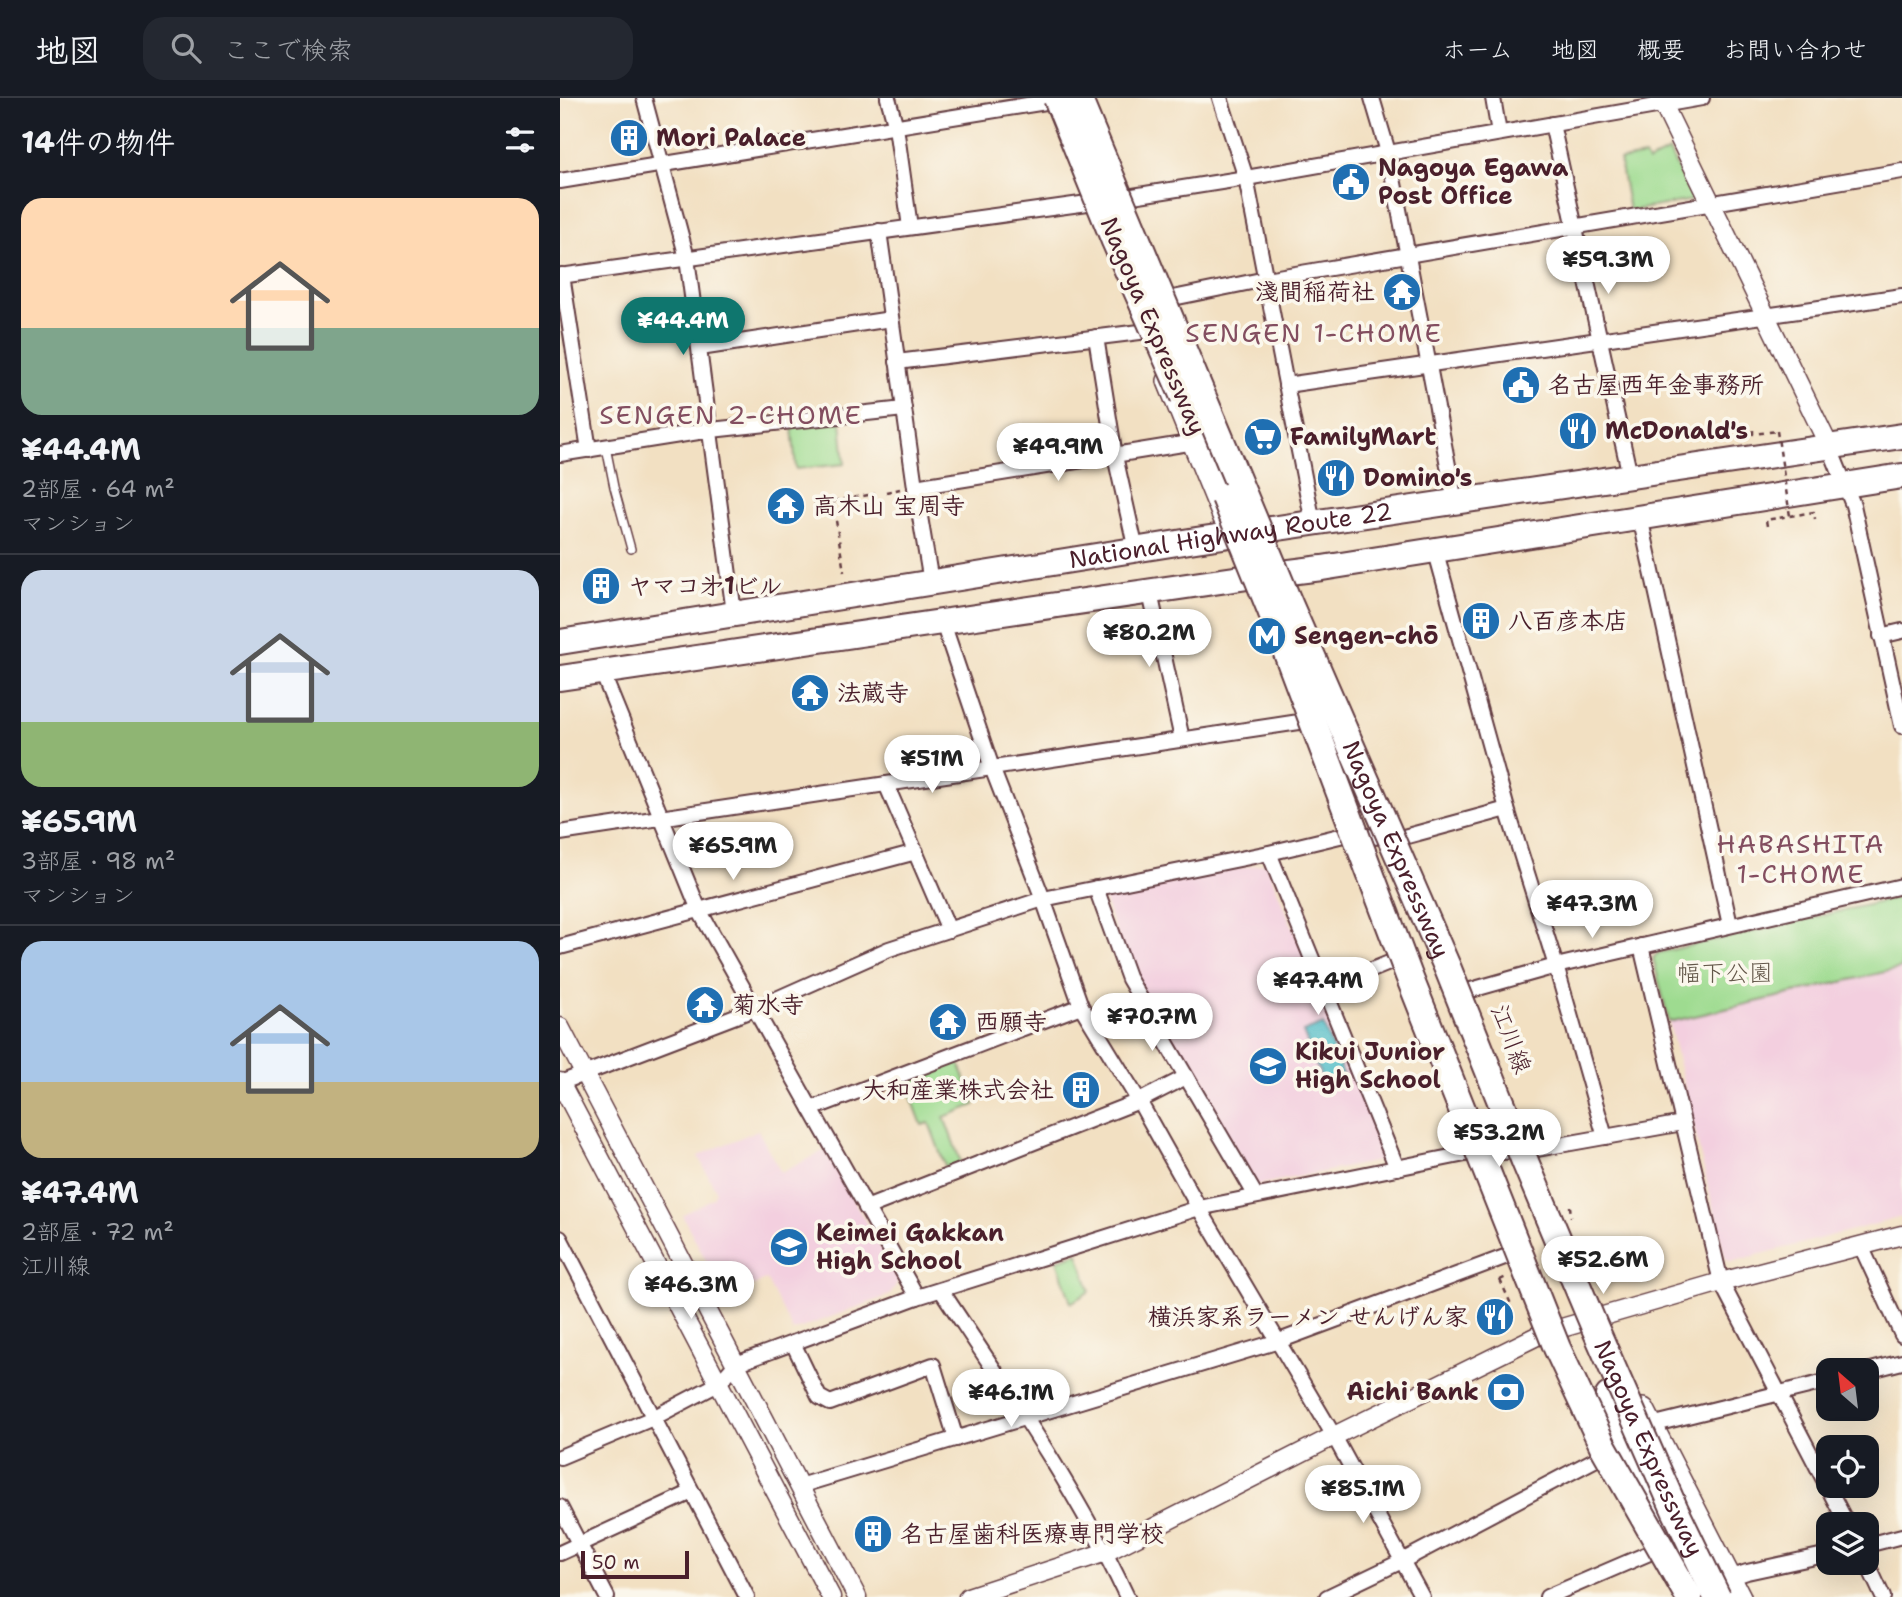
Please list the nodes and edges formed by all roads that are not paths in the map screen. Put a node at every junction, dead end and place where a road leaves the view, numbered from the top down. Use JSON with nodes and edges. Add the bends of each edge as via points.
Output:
{"nodes":[{"id":1,"x":644,"y":98,"type":"edge"},
{"id":2,"x":888,"y":98,"type":"edge"},
{"id":3,"x":1083,"y":98,"type":"edge"},
{"id":4,"x":1220,"y":98,"type":"edge"},
{"id":5,"x":1372,"y":98,"type":"edge"},
{"id":6,"x":1493,"y":98,"type":"edge"},
{"id":7,"x":1702,"y":98,"type":"edge"},
{"id":8,"x":1053,"y":99,"type":"edge"},
{"id":9,"x":1662,"y":101,"type":"edge"},
{"id":10,"x":1552,"y":124,"type":"junction"},
{"id":11,"x":896,"y":127,"type":"junction"},
{"id":12,"x":1499,"y":133,"type":"junction"},
{"id":13,"x":1388,"y":152,"type":"junction"},
{"id":14,"x":662,"y":165,"type":"junction"},
{"id":15,"x":1902,"y":171,"type":"edge"},
{"id":16,"x":1246,"y":178,"type":"junction"},
{"id":17,"x":560,"y":181,"type":"edge"},
{"id":18,"x":1125,"y":196,"type":"junction"},
{"id":19,"x":1095,"y":202,"type":"junction"},
{"id":20,"x":1712,"y":203,"type":"junction"},
{"id":21,"x":910,"y":227,"type":"junction"},
{"id":22,"x":1575,"y":228,"type":"junction"},
{"id":23,"x":879,"y":231,"type":"junction"},
{"id":24,"x":1408,"y":256,"type":"junction"},
{"id":25,"x":688,"y":257,"type":"junction"},
{"id":26,"x":561,"y":275,"type":"edge"},
{"id":27,"x":1265,"y":279,"type":"junction"},
{"id":28,"x":1902,"y":296,"type":"edge"},
{"id":29,"x":1168,"y":299,"type":"junction"},
{"id":30,"x":1765,"y":315,"type":"junction"},
{"id":31,"x":891,"y":319,"type":"junction"},
{"id":32,"x":1148,"y":331,"type":"junction"},
{"id":33,"x":1096,"y":337,"type":"junction"},
{"id":34,"x":1600,"y":339,"type":"junction"},
{"id":35,"x":700,"y":348,"type":"junction"},
{"id":36,"x":897,"y":362,"type":"junction"},
{"id":37,"x":1429,"y":365,"type":"junction"},
{"id":38,"x":1286,"y":385,"type":"junction"},
{"id":39,"x":904,"y":409,"type":"junction"},
{"id":40,"x":710,"y":430,"type":"junction"},
{"id":41,"x":1902,"y":436,"type":"edge"},
{"id":42,"x":1195,"y":442,"type":"junction"},
{"id":43,"x":1829,"y":446,"type":"junction"},
{"id":44,"x":606,"y":447,"type":"junction"},
{"id":45,"x":589,"y":450,"type":"junction"},
{"id":46,"x":560,"y":454,"type":"edge"},
{"id":47,"x":1115,"y":456,"type":"junction"},
{"id":48,"x":1630,"y":475,"type":"junction"},
{"id":49,"x":1902,"y":476,"type":"edge"},
{"id":50,"x":1846,"y":485,"type":"junction"},
{"id":51,"x":915,"y":487,"type":"junction"},
{"id":52,"x":1455,"y":502,"type":"junction"},
{"id":53,"x":1640,"y":517,"type":"junction"},
{"id":54,"x":1313,"y":523,"type":"junction"},
{"id":55,"x":1265,"y":531,"type":"junction"},
{"id":56,"x":1232,"y":535,"type":"junction"},
{"id":57,"x":631,"y":549,"type":"dead end"},
{"id":58,"x":1435,"y":549,"type":"junction"},
{"id":59,"x":1136,"y":550,"type":"junction"},
{"id":60,"x":1284,"y":573,"type":"junction"},
{"id":61,"x":1248,"y":578,"type":"junction"},
{"id":62,"x":931,"y":582,"type":"junction"},
{"id":63,"x":1150,"y":593,"type":"junction"},
{"id":64,"x":1280,"y":607,"type":"junction"},
{"id":65,"x":734,"y":613,"type":"junction"},
{"id":66,"x":943,"y":623,"type":"junction"},
{"id":67,"x":1902,"y":631,"type":"edge"},
{"id":68,"x":1881,"y":636,"type":"junction"},
{"id":69,"x":560,"y":642,"type":"edge"},
{"id":70,"x":602,"y":672,"type":"junction"},
{"id":71,"x":560,"y":678,"type":"edge"},
{"id":72,"x":1898,"y":695,"type":"edge"},
{"id":73,"x":1299,"y":722,"type":"junction"},
{"id":74,"x":1902,"y":726,"type":"edge"},
{"id":75,"x":1182,"y":739,"type":"junction"},
{"id":76,"x":992,"y":768,"type":"junction"},
{"id":77,"x":887,"y":784,"type":"junction"},
{"id":78,"x":1507,"y":809,"type":"junction"},
{"id":79,"x":662,"y":818,"type":"junction"},
{"id":80,"x":560,"y":833,"type":"edge"},
{"id":81,"x":1344,"y":835,"type":"junction"},
{"id":82,"x":1401,"y":838,"type":"junction"},
{"id":83,"x":916,"y":852,"type":"junction"},
{"id":84,"x":1269,"y":853,"type":"junction"},
{"id":85,"x":1902,"y":887,"type":"edge"},
{"id":86,"x":1096,"y":888,"type":"junction"},
{"id":87,"x":1043,"y":899,"type":"junction"},
{"id":88,"x":699,"y":910,"type":"junction"},
{"id":89,"x":1730,"y":925,"type":"junction"},
{"id":90,"x":949,"y":930,"type":"junction"},
{"id":91,"x":1642,"y":946,"type":"junction"},
{"id":92,"x":560,"y":947,"type":"edge"},
{"id":93,"x":1394,"y":961,"type":"junction"},
{"id":94,"x":1556,"y":966,"type":"junction"},
{"id":95,"x":1325,"y":989,"type":"junction"},
{"id":96,"x":1464,"y":992,"type":"junction"},
{"id":97,"x":1081,"y":1006,"type":"junction"},
{"id":98,"x":754,"y":1009,"type":"junction"},
{"id":99,"x":560,"y":1027,"type":"edge"},
{"id":100,"x":584,"y":1072,"type":"junction"},
{"id":101,"x":1186,"y":1077,"type":"junction"},
{"id":102,"x":560,"y":1082,"type":"edge"},
{"id":103,"x":1139,"y":1101,"type":"junction"},
{"id":104,"x":811,"y":1109,"type":"junction"},
{"id":105,"x":1683,"y":1123,"type":"junction"},
{"id":106,"x":1605,"y":1137,"type":"junction"},
{"id":107,"x":1526,"y":1150,"type":"junction"},
{"id":108,"x":1469,"y":1153,"type":"junction"},
{"id":109,"x":1397,"y":1168,"type":"junction"},
{"id":110,"x":1256,"y":1196,"type":"junction"},
{"id":111,"x":866,"y":1208,"type":"junction"},
{"id":112,"x":1199,"y":1208,"type":"junction"},
{"id":113,"x":1902,"y":1235,"type":"edge"},
{"id":114,"x":560,"y":1238,"type":"edge"},
{"id":115,"x":1861,"y":1246,"type":"junction"},
{"id":116,"x":1510,"y":1255,"type":"junction"},
{"id":117,"x":1721,"y":1282,"type":"junction"},
{"id":118,"x":941,"y":1290,"type":"junction"},
{"id":119,"x":917,"y":1297,"type":"junction"},
{"id":120,"x":1595,"y":1318,"type":"junction"},
{"id":121,"x":1541,"y":1334,"type":"junction"},
{"id":122,"x":1902,"y":1335,"type":"edge"},
{"id":123,"x":1279,"y":1341,"type":"junction"},
{"id":124,"x":793,"y":1343,"type":"junction"},
{"id":125,"x":1902,"y":1362,"type":"edge"},
{"id":126,"x":736,"y":1364,"type":"junction"},
{"id":127,"x":1880,"y":1368,"type":"edge"},
{"id":128,"x":718,"y":1384,"type":"junction"},
{"id":129,"x":1816,"y":1384,"type":"edge"},
{"id":130,"x":1780,"y":1393,"type":"junction"},
{"id":131,"x":1604,"y":1398,"type":"junction"},
{"id":132,"x":1025,"y":1418,"type":"junction"},
{"id":133,"x":653,"y":1419,"type":"junction"},
{"id":134,"x":1651,"y":1425,"type":"junction"},
{"id":135,"x":1334,"y":1436,"type":"junction"},
{"id":136,"x":956,"y":1439,"type":"junction"},
{"id":137,"x":560,"y":1457,"type":"edge"},
{"id":138,"x":1601,"y":1457,"type":"junction"},
{"id":139,"x":799,"y":1486,"type":"junction"},
{"id":140,"x":692,"y":1492,"type":"junction"},
{"id":141,"x":560,"y":1507,"type":"edge"},
{"id":142,"x":1841,"y":1512,"type":"edge"},
{"id":143,"x":1902,"y":1536,"type":"edge"},
{"id":144,"x":1879,"y":1542,"type":"edge"},
{"id":145,"x":579,"y":1544,"type":"junction"},
{"id":146,"x":1654,"y":1551,"type":"junction"},
{"id":147,"x":1106,"y":1552,"type":"junction"},
{"id":148,"x":560,"y":1553,"type":"edge"},
{"id":149,"x":1816,"y":1557,"type":"edge"},
{"id":150,"x":1402,"y":1561,"type":"junction"},
{"id":151,"x":1873,"y":1575,"type":"edge"},
{"id":152,"x":1729,"y":1592,"type":"edge"},
{"id":153,"x":607,"y":1597,"type":"edge"},
{"id":154,"x":747,"y":1597,"type":"edge"},
{"id":155,"x":831,"y":1597,"type":"edge"},
{"id":156,"x":857,"y":1597,"type":"edge"},
{"id":157,"x":968,"y":1597,"type":"edge"},
{"id":158,"x":1127,"y":1597,"type":"edge"},
{"id":159,"x":1327,"y":1597,"type":"edge"},
{"id":160,"x":1422,"y":1597,"type":"edge"},
{"id":161,"x":1547,"y":1597,"type":"edge"},
{"id":162,"x":1678,"y":1597,"type":"edge"},
{"id":163,"x":1689,"y":1597,"type":"edge"},
{"id":164,"x":1702,"y":1597,"type":"edge"},
{"id":165,"x":1883,"y":1597,"type":"edge"}],
"edges":[{"from":1,"to":14,"type":"street"},
{"from":2,"to":11,"type":"street"},
{"from":3,"to":18,"type":"main road","name":"江川線"},
{"from":3,"to":64,"type":"highway","name":"Nagoya Expressway","bridge":true},
{"from":4,"to":16,"type":"street"},
{"from":5,"to":13,"type":"street"},
{"from":6,"to":12,"type":"street"},
{"from":7,"to":9,"type":"street"},
{"from":8,"to":11,"type":"street"},
{"from":8,"to":19,"type":"main road"},
{"from":8,"to":64,"type":"highway","name":"Nagoya Expressway","bridge":true},
{"from":9,"to":10,"type":"street"},
{"from":9,"to":20,"type":"street"},
{"from":10,"to":12,"type":"street"},
{"from":10,"to":22,"type":"street"},
{"from":11,"to":14,"type":"street"},
{"from":11,"to":21,"type":"street"},
{"from":12,"to":13,"type":"street"},
{"from":13,"to":16,"type":"street"},
{"from":13,"to":24,"type":"street"},
{"from":14,"to":17,"type":"street"},
{"from":14,"to":25,"type":"street"},
{"from":15,"to":20,"type":"street"},
{"from":16,"to":18,"type":"street"},
{"from":16,"to":27,"type":"street"},
{"from":18,"to":19,"type":"street"},
{"from":18,"to":29,"type":"main road","name":"江川線"},
{"from":19,"to":21,"type":"street"},
{"from":19,"to":32,"type":"main road"},
{"from":20,"to":22,"type":"street"},
{"from":20,"to":30,"type":"street"},
{"from":21,"to":23,"type":"street"},
{"from":22,"to":24,"type":"street"},
{"from":22,"to":34,"type":"street"},
{"from":23,"to":25,"type":"street"},
{"from":23,"to":31,"type":"street"},
{"from":24,"to":27,"type":"street"},
{"from":24,"to":37,"type":"street"},
{"from":25,"to":26,"type":"street"},
{"from":25,"to":35,"type":"street"},
{"from":26,"to":45,"type":"street"},
{"from":27,"to":29,"type":"street"},
{"from":27,"to":38,"type":"street"},
{"from":28,"to":30,"type":"street"},
{"from":29,"to":55,"type":"main road","name":"江川線"},
{"from":30,"to":34,"type":"street"},
{"from":30,"to":43,"type":"street"},
{"from":31,"to":35,"type":"street"},
{"from":31,"to":36,"type":"street"},
{"from":32,"to":33,"type":"street"},
{"from":32,"to":42,"type":"main road"},
{"from":33,"to":36,"type":"street"},
{"from":33,"to":47,"type":"street"},
{"from":34,"to":37,"type":"street"},
{"from":34,"to":48,"type":"street"},
{"from":35,"to":40,"type":"street"},
{"from":36,"to":39,"type":"street"},
{"from":37,"to":38,"type":"street"},
{"from":37,"to":52,"type":"street"},
{"from":38,"to":54,"type":"street"},
{"from":39,"to":40,"type":"street"},
{"from":39,"to":51,"type":"street"},
{"from":40,"to":44,"type":"street"},
{"from":40,"to":65,"type":"street"},
{"from":41,"to":43,"type":"highway","name":"National Highway Route 22"},
{"from":42,"to":47,"type":"street"},
{"from":42,"to":56,"type":"main road"},
{"from":43,"to":48,"type":"highway","name":"National Highway Route 22"},
{"from":43,"to":50,"type":"street"},
{"from":44,"to":45,"type":"street"},
{"from":44,"to":57,"type":"lane"},
{"from":45,"to":46,"type":"street"},
{"from":47,"to":51,"type":"street"},
{"from":47,"to":59,"type":"street"},
{"from":48,"to":52,"type":"highway","name":"National Highway Route 22"},
{"from":49,"to":50,"type":"highway","name":"National Highway Route 22"},
{"from":50,"to":53,"type":"highway","name":"National Highway Route 22"},
{"from":50,"to":68,"type":"street"},
{"from":51,"to":62,"type":"street"},
{"from":52,"to":54,"type":"highway","name":"National Highway Route 22"},
{"from":53,"to":58,"type":"highway","name":"National Highway Route 22"},
{"from":53,"to":89,"type":"street"},
{"from":54,"to":55,"type":"highway","name":"National Highway Route 22"},
{"from":55,"to":56,"type":"highway","name":"National Highway Route 22"},
{"from":55,"to":60,"type":"main road","name":"江川線"},
{"from":56,"to":59,"type":"highway","name":"National Highway Route 22"},
{"from":56,"to":61,"type":"main road"},
{"from":58,"to":60,"type":"highway","name":"National Highway Route 22"},
{"from":58,"to":78,"type":"street"},
{"from":59,"to":62,"type":"highway","name":"National Highway Route 22"},
{"from":60,"to":61,"type":"highway","name":"National Highway Route 22"},
{"from":60,"to":82,"type":"main road","name":"江川線"},
{"from":61,"to":63,"type":"highway","name":"National Highway Route 22"},
{"from":61,"to":73,"type":"main road"},
{"from":62,"to":65,"type":"highway","name":"National Highway Route 22"},
{"from":63,"to":66,"type":"highway","name":"National Highway Route 22"},
{"from":63,"to":75,"type":"street"},
{"from":64,"to":131,"type":"highway","bridge":true,"via":[[1320,725],[1519,1223],[1558,1315]]},
{"from":64,"to":152,"type":"highway","name":"Nagoya Expressway","bridge":true,"via":[[1448,969],[1526,1164],[1675,1510]]},
{"from":64,"to":163,"type":"highway","name":"Nagoya Expressway","bridge":true,"via":[[1409,976],[1557,1348],[1603,1446]]},
{"from":65,"to":69,"type":"highway","name":"National Highway Route 22"},
{"from":66,"to":70,"type":"highway","name":"National Highway Route 22"},
{"from":66,"to":76,"type":"street"},
{"from":67,"to":68,"type":"street"},
{"from":68,"to":72,"type":"street"},
{"from":70,"to":71,"type":"highway","name":"National Highway Route 22"},
{"from":70,"to":79,"type":"street"},
{"from":72,"to":74,"type":"street"},
{"from":73,"to":75,"type":"street"},
{"from":73,"to":81,"type":"main road"},
{"from":75,"to":76,"type":"street"},
{"from":76,"to":77,"type":"street"},
{"from":76,"to":87,"type":"street"},
{"from":77,"to":79,"type":"street"},
{"from":77,"to":83,"type":"street"},
{"from":78,"to":82,"type":"street"},
{"from":78,"to":94,"type":"street"},
{"from":79,"to":80,"type":"street"},
{"from":79,"to":88,"type":"street"},
{"from":81,"to":82,"type":"street"},
{"from":81,"to":84,"type":"street"},
{"from":81,"to":93,"type":"main road"},
{"from":82,"to":96,"type":"main road","name":"江川線"},
{"from":83,"to":88,"type":"street"},
{"from":83,"to":90,"type":"street"},
{"from":84,"to":86,"type":"street"},
{"from":84,"to":95,"type":"street"},
{"from":85,"to":89,"type":"street"},
{"from":86,"to":87,"type":"street"},
{"from":86,"to":101,"type":"street","via":[[1129,979]]},
{"from":87,"to":90,"type":"street"},
{"from":87,"to":97,"type":"street"},
{"from":88,"to":92,"type":"street"},
{"from":88,"to":98,"type":"street"},
{"from":89,"to":91,"type":"street"},
{"from":90,"to":98,"type":"street","via":[[889,949]]},
{"from":91,"to":94,"type":"street"},
{"from":91,"to":105,"type":"street"},
{"from":93,"to":95,"type":"street"},
{"from":93,"to":108,"type":"main road"},
{"from":94,"to":96,"type":"street"},
{"from":94,"to":106,"type":"street"},
{"from":95,"to":109,"type":"street"},
{"from":96,"to":107,"type":"main road","name":"江川線"},
{"from":97,"to":103,"type":"street"},
{"from":97,"to":104,"type":"street"},
{"from":98,"to":100,"type":"street"},
{"from":98,"to":104,"type":"street"},
{"from":99,"to":100,"type":"street"},
{"from":100,"to":102,"type":"street"},
{"from":100,"to":126,"type":"street"},
{"from":101,"to":103,"type":"street"},
{"from":101,"to":110,"type":"street"},
{"from":102,"to":128,"type":"street"},
{"from":103,"to":111,"type":"street"},
{"from":103,"to":112,"type":"street"},
{"from":104,"to":111,"type":"street"},
{"from":105,"to":106,"type":"street"},
{"from":105,"to":117,"type":"street"},
{"from":106,"to":107,"type":"street"},
{"from":107,"to":108,"type":"street"},
{"from":107,"to":120,"type":"main road","name":"江川線"},
{"from":108,"to":109,"type":"street"},
{"from":108,"to":116,"type":"main road"},
{"from":109,"to":110,"type":"street"},
{"from":110,"to":112,"type":"street"},
{"from":111,"to":119,"type":"street"},
{"from":112,"to":118,"type":"street"},
{"from":112,"to":123,"type":"street"},
{"from":113,"to":115,"type":"street"},
{"from":114,"to":133,"type":"street"},
{"from":115,"to":117,"type":"street"},
{"from":115,"to":122,"type":"street"},
{"from":116,"to":121,"type":"main road"},
{"from":116,"to":123,"type":"street"},
{"from":117,"to":120,"type":"street"},
{"from":117,"to":130,"type":"street"},
{"from":118,"to":119,"type":"street"},
{"from":118,"to":132,"type":"street"},
{"from":119,"to":124,"type":"street"},
{"from":120,"to":121,"type":"street"},
{"from":120,"to":134,"type":"main road","name":"江川線"},
{"from":121,"to":135,"type":"street"},
{"from":121,"to":138,"type":"main road"},
{"from":123,"to":132,"type":"street"},
{"from":123,"to":135,"type":"street"},
{"from":124,"to":126,"type":"street"},
{"from":124,"to":136,"type":"street","via":[[819,1397],[830,1403],[933,1365]]},
{"from":125,"to":127,"type":"street"},
{"from":126,"to":128,"type":"street"},
{"from":126,"to":139,"type":"street"},
{"from":128,"to":133,"type":"street"},
{"from":128,"to":155,"type":"street"},
{"from":129,"to":130,"type":"street"},
{"from":130,"to":134,"type":"street"},
{"from":130,"to":142,"type":"street"},
{"from":131,"to":152,"type":"highway","via":[[1691,1554]]},
{"from":131,"to":164,"type":"highway"},
{"from":132,"to":136,"type":"street"},
{"from":132,"to":147,"type":"street"},
{"from":133,"to":137,"type":"street"},
{"from":133,"to":140,"type":"street"},
{"from":134,"to":152,"type":"main road","name":"江川線"},
{"from":135,"to":147,"type":"street"},
{"from":135,"to":150,"type":"street"},
{"from":136,"to":139,"type":"street"},
{"from":138,"to":146,"type":"main road"},
{"from":138,"to":150,"type":"street"},
{"from":139,"to":156,"type":"street"},
{"from":140,"to":145,"type":"street"},
{"from":140,"to":154,"type":"street"},
{"from":141,"to":145,"type":"street"},
{"from":143,"to":144,"type":"street"},
{"from":145,"to":148,"type":"street"},
{"from":145,"to":153,"type":"street"},
{"from":146,"to":161,"type":"street"},
{"from":146,"to":162,"type":"main road"},
{"from":147,"to":157,"type":"street"},
{"from":147,"to":158,"type":"street"},
{"from":149,"to":152,"type":"street","via":[[1747,1572]]},
{"from":150,"to":159,"type":"street"},
{"from":150,"to":160,"type":"street"},
{"from":151,"to":165,"type":"street"}]}
